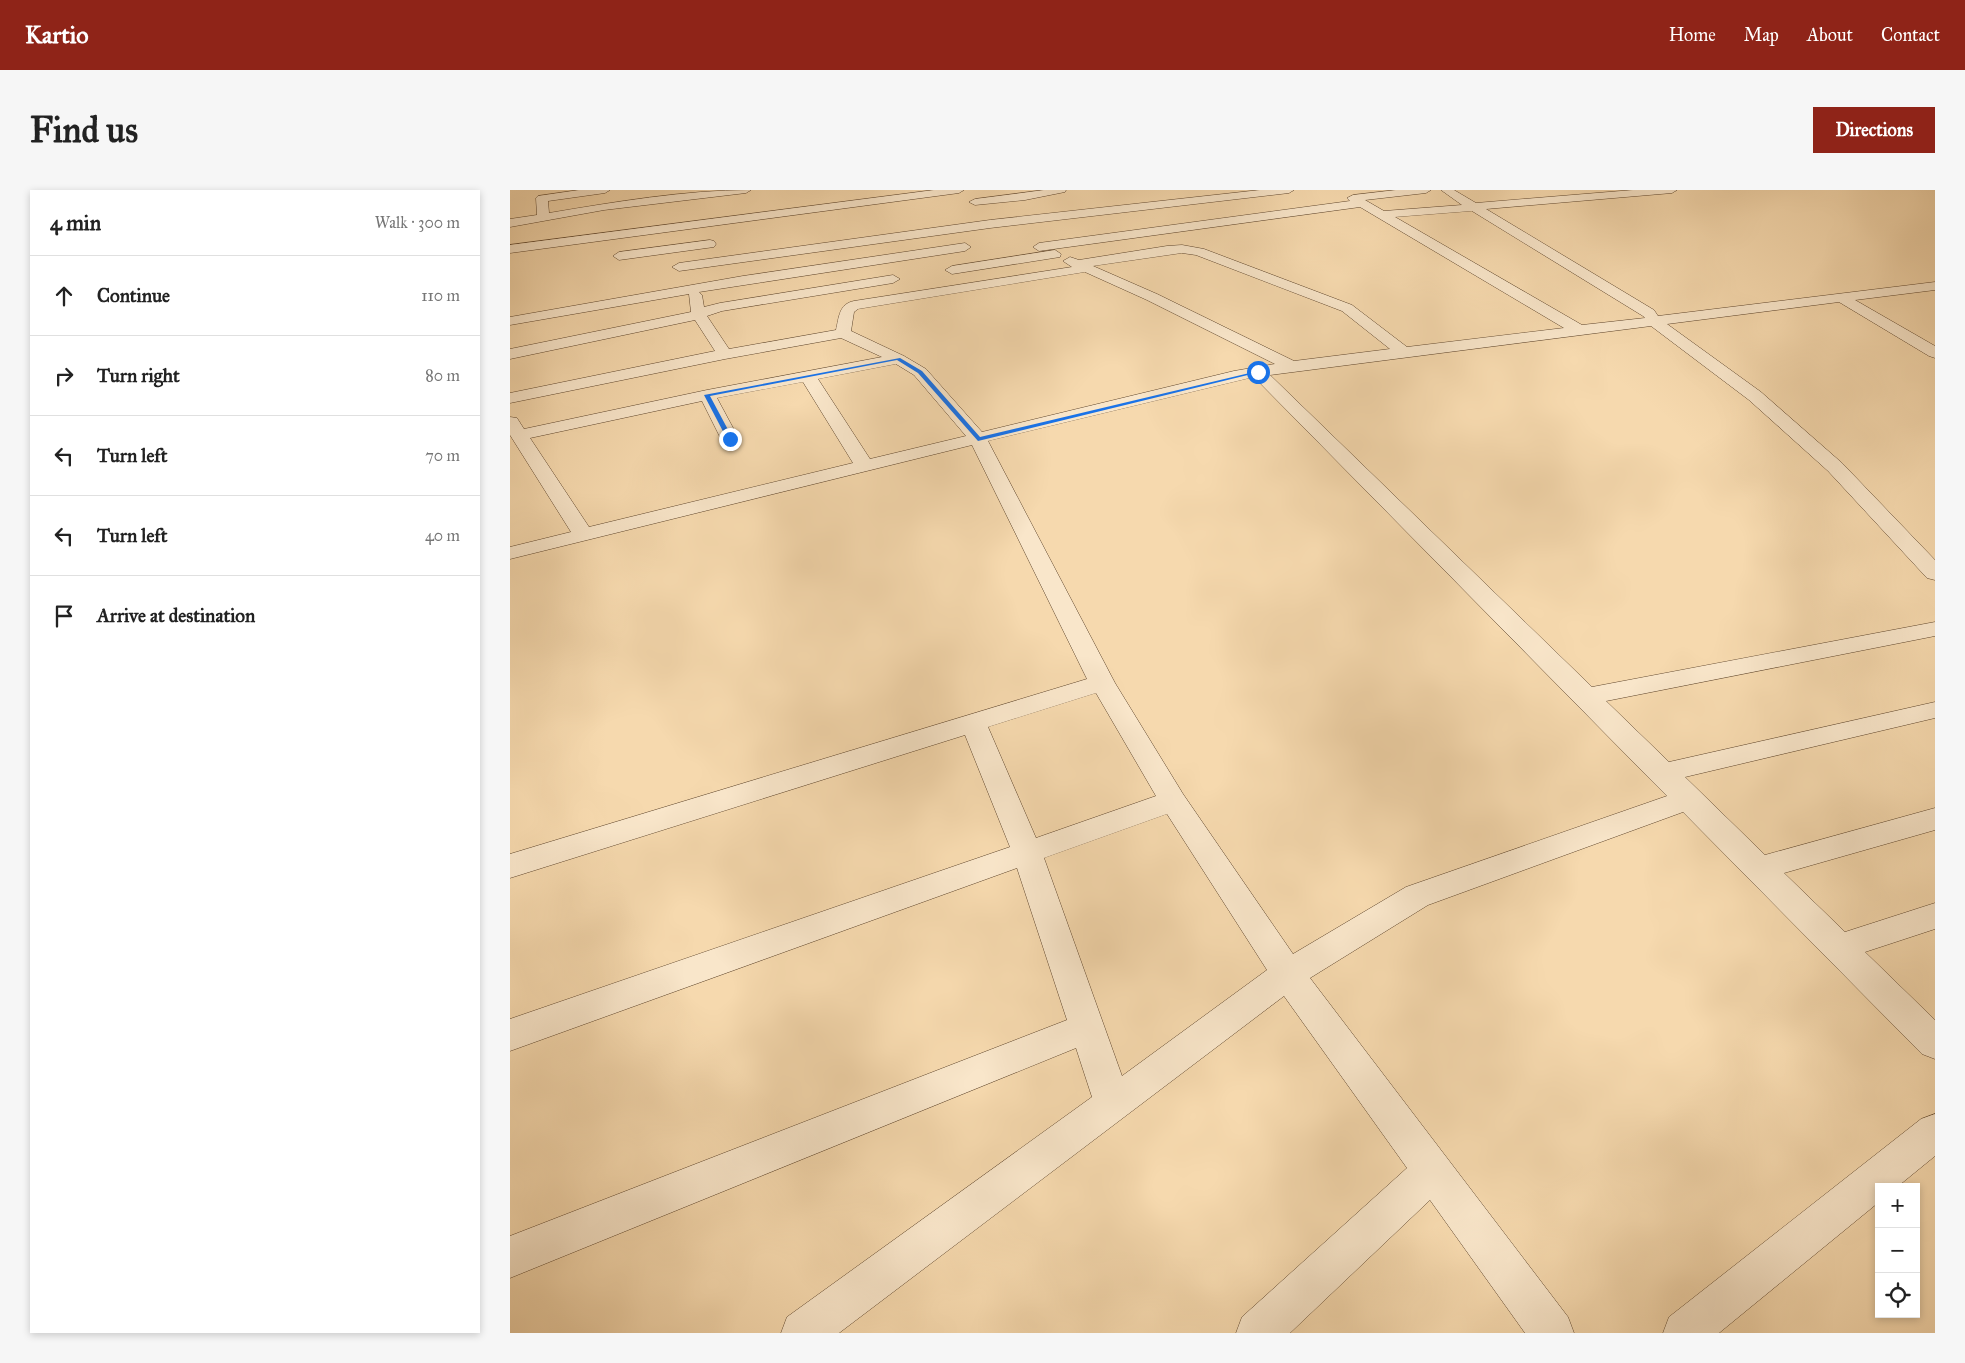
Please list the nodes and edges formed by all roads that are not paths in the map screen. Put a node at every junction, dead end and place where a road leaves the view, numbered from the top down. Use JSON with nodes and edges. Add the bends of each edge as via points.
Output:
{"nodes":[{"id":1,"x":605,"y":190,"type":"edge"},
{"id":2,"x":746,"y":190,"type":"edge"},
{"id":3,"x":959,"y":190,"type":"edge"},
{"id":4,"x":1061,"y":190,"type":"edge"},
{"id":5,"x":1215,"y":190,"type":"edge"},
{"id":6,"x":1289,"y":190,"type":"edge"},
{"id":7,"x":1426,"y":190,"type":"edge"},
{"id":8,"x":1446,"y":190,"type":"edge"},
{"id":9,"x":1672,"y":190,"type":"edge"},
{"id":10,"x":1360,"y":203,"type":"junction"},
{"id":11,"x":1474,"y":208,"type":"junction"},
{"id":12,"x":978,"y":209,"type":"edge"},
{"id":13,"x":1381,"y":215,"type":"junction"},
{"id":14,"x":543,"y":218,"type":"junction"},
{"id":15,"x":510,"y":223,"type":"edge"},
{"id":16,"x":1013,"y":235,"type":"dead end"},
{"id":17,"x":726,"y":242,"type":"dead end"},
{"id":18,"x":982,"y":244,"type":"dead end"},
{"id":19,"x":510,"y":250,"type":"edge"},
{"id":20,"x":1055,"y":254,"type":"junction"},
{"id":21,"x":619,"y":256,"type":"dead end"},
{"id":22,"x":1083,"y":266,"type":"junction"},
{"id":23,"x":679,"y":267,"type":"dead end"},
{"id":24,"x":936,"y":272,"type":"dead end"},
{"id":25,"x":907,"y":277,"type":"dead end"},
{"id":26,"x":1935,"y":286,"type":"edge"},
{"id":27,"x":694,"y":289,"type":"junction"},
{"id":28,"x":1840,"y":298,"type":"junction"},
{"id":29,"x":698,"y":313,"type":"junction"},
{"id":30,"x":510,"y":321,"type":"edge"},
{"id":31,"x":1654,"y":321,"type":"junction"},
{"id":32,"x":1579,"y":330,"type":"junction"},
{"id":33,"x":843,"y":332,"type":"junction"},
{"id":34,"x":1404,"y":352,"type":"junction"},
{"id":35,"x":1935,"y":353,"type":"edge"},
{"id":36,"x":510,"y":354,"type":"edge"},
{"id":37,"x":725,"y":354,"type":"junction"},
{"id":38,"x":898,"y":359,"type":"junction"},
{"id":39,"x":1292,"y":366,"type":"junction"},
{"id":40,"x":1258,"y":372,"type":"junction"},
{"id":41,"x":808,"y":376,"type":"junction"},
{"id":42,"x":707,"y":395,"type":"junction"},
{"id":43,"x":510,"y":398,"type":"edge"},
{"id":44,"x":515,"y":428,"type":"edge"},
{"id":45,"x":730,"y":439,"type":"dead end"},
{"id":46,"x":978,"y":439,"type":"junction"},
{"id":47,"x":865,"y":467,"type":"junction"},
{"id":48,"x":584,"y":536,"type":"junction"},
{"id":49,"x":510,"y":553,"type":"edge"},
{"id":50,"x":1935,"y":573,"type":"edge"},
{"id":51,"x":1935,"y":629,"type":"edge"},
{"id":52,"x":1102,"y":684,"type":"junction"},
{"id":53,"x":1584,"y":697,"type":"junction"},
{"id":54,"x":1935,"y":710,"type":"edge"},
{"id":55,"x":973,"y":723,"type":"junction"},
{"id":56,"x":1661,"y":773,"type":"junction"},
{"id":57,"x":1688,"y":799,"type":"junction"},
{"id":58,"x":1173,"y":801,"type":"junction"},
{"id":59,"x":1935,"y":819,"type":"edge"},
{"id":60,"x":1027,"y":852,"type":"junction"},
{"id":61,"x":510,"y":866,"type":"edge"},
{"id":62,"x":1757,"y":868,"type":"junction"},
{"id":63,"x":1935,"y":916,"type":"edge"},
{"id":64,"x":1838,"y":948,"type":"junction"},
{"id":65,"x":1288,"y":974,"type":"junction"},
{"id":66,"x":1087,"y":1028,"type":"junction"},
{"id":67,"x":510,"y":1035,"type":"edge"},
{"id":68,"x":1935,"y":1043,"type":"edge"},
{"id":69,"x":1113,"y":1103,"type":"junction"},
{"id":70,"x":1935,"y":1132,"type":"edge"},
{"id":71,"x":1433,"y":1171,"type":"junction"},
{"id":72,"x":510,"y":1257,"type":"edge"},
{"id":73,"x":803,"y":1333,"type":"edge"},
{"id":74,"x":1258,"y":1333,"type":"edge"},
{"id":75,"x":1552,"y":1333,"type":"edge"},
{"id":76,"x":1685,"y":1333,"type":"edge"}],
"edges":[{"from":1,"to":14,"type":"street","via":[[542,198]]},
{"from":2,"to":14,"type":"street","via":[[604,207]]},
{"from":3,"to":19,"type":"street"},
{"from":4,"to":12,"type":"street"},
{"from":5,"to":12,"type":"street","via":[[1058,208]]},
{"from":6,"to":12,"type":"street"},
{"from":7,"to":10,"type":"street","via":[[1352,198]]},
{"from":8,"to":11,"type":"street"},
{"from":9,"to":11,"type":"street"},
{"from":10,"to":13,"type":"street"},
{"from":10,"to":20,"type":"street","via":[[1034,244]]},
{"from":11,"to":13,"type":"street"},
{"from":11,"to":31,"type":"street","via":[[1649,312]]},
{"from":12,"to":16,"type":"street"},
{"from":12,"to":23,"type":"street"},
{"from":13,"to":32,"type":"street"},
{"from":14,"to":15,"type":"street"},
{"from":17,"to":21,"type":"street"},
{"from":18,"to":27,"type":"street"},
{"from":20,"to":22,"type":"street"},
{"from":20,"to":24,"type":"street"},
{"from":22,"to":33,"type":"street","via":[[854,305],[847,311]]},
{"from":22,"to":34,"type":"street","via":[[1168,250],[1199,252],[1347,308]]},
{"from":22,"to":39,"type":"street"},
{"from":25,"to":29,"type":"street"},
{"from":26,"to":28,"type":"street"},
{"from":27,"to":29,"type":"street"},
{"from":27,"to":30,"type":"street"},
{"from":28,"to":31,"type":"street"},
{"from":28,"to":35,"type":"street"},
{"from":29,"to":36,"type":"street","via":[[679,320]]},
{"from":29,"to":37,"type":"street"},
{"from":31,"to":32,"type":"street"},
{"from":31,"to":50,"type":"street","via":[[1755,396],[1835,467]]},
{"from":32,"to":34,"type":"street"},
{"from":33,"to":37,"type":"street"},
{"from":33,"to":38,"type":"street"},
{"from":34,"to":39,"type":"street"},
{"from":37,"to":43,"type":"street"},
{"from":38,"to":41,"type":"street"},
{"from":38,"to":46,"type":"street","via":[[920,372]]},
{"from":39,"to":40,"type":"street"},
{"from":40,"to":46,"type":"street"},
{"from":40,"to":53,"type":"street"},
{"from":41,"to":42,"type":"street"},
{"from":41,"to":47,"type":"street"},
{"from":42,"to":44,"type":"street"},
{"from":42,"to":45,"type":"street"},
{"from":44,"to":48,"type":"street"},
{"from":46,"to":47,"type":"street"},
{"from":46,"to":52,"type":"street"},
{"from":47,"to":48,"type":"street"},
{"from":48,"to":49,"type":"street"},
{"from":51,"to":53,"type":"street"},
{"from":52,"to":55,"type":"street"},
{"from":52,"to":58,"type":"street"},
{"from":53,"to":56,"type":"street"},
{"from":54,"to":56,"type":"street"},
{"from":55,"to":60,"type":"street"},
{"from":55,"to":61,"type":"street"},
{"from":56,"to":57,"type":"street"},
{"from":57,"to":62,"type":"street"},
{"from":57,"to":65,"type":"street","via":[[1418,896]]},
{"from":58,"to":60,"type":"street"},
{"from":58,"to":65,"type":"street"},
{"from":59,"to":62,"type":"street"},
{"from":60,"to":66,"type":"street"},
{"from":60,"to":67,"type":"street"},
{"from":62,"to":64,"type":"street"},
{"from":63,"to":64,"type":"street"},
{"from":64,"to":68,"type":"street"},
{"from":65,"to":69,"type":"street"},
{"from":65,"to":71,"type":"street"},
{"from":66,"to":69,"type":"street"},
{"from":66,"to":72,"type":"street"},
{"from":69,"to":73,"type":"street"},
{"from":70,"to":76,"type":"street"},
{"from":71,"to":74,"type":"street"},
{"from":71,"to":75,"type":"street"}]}
